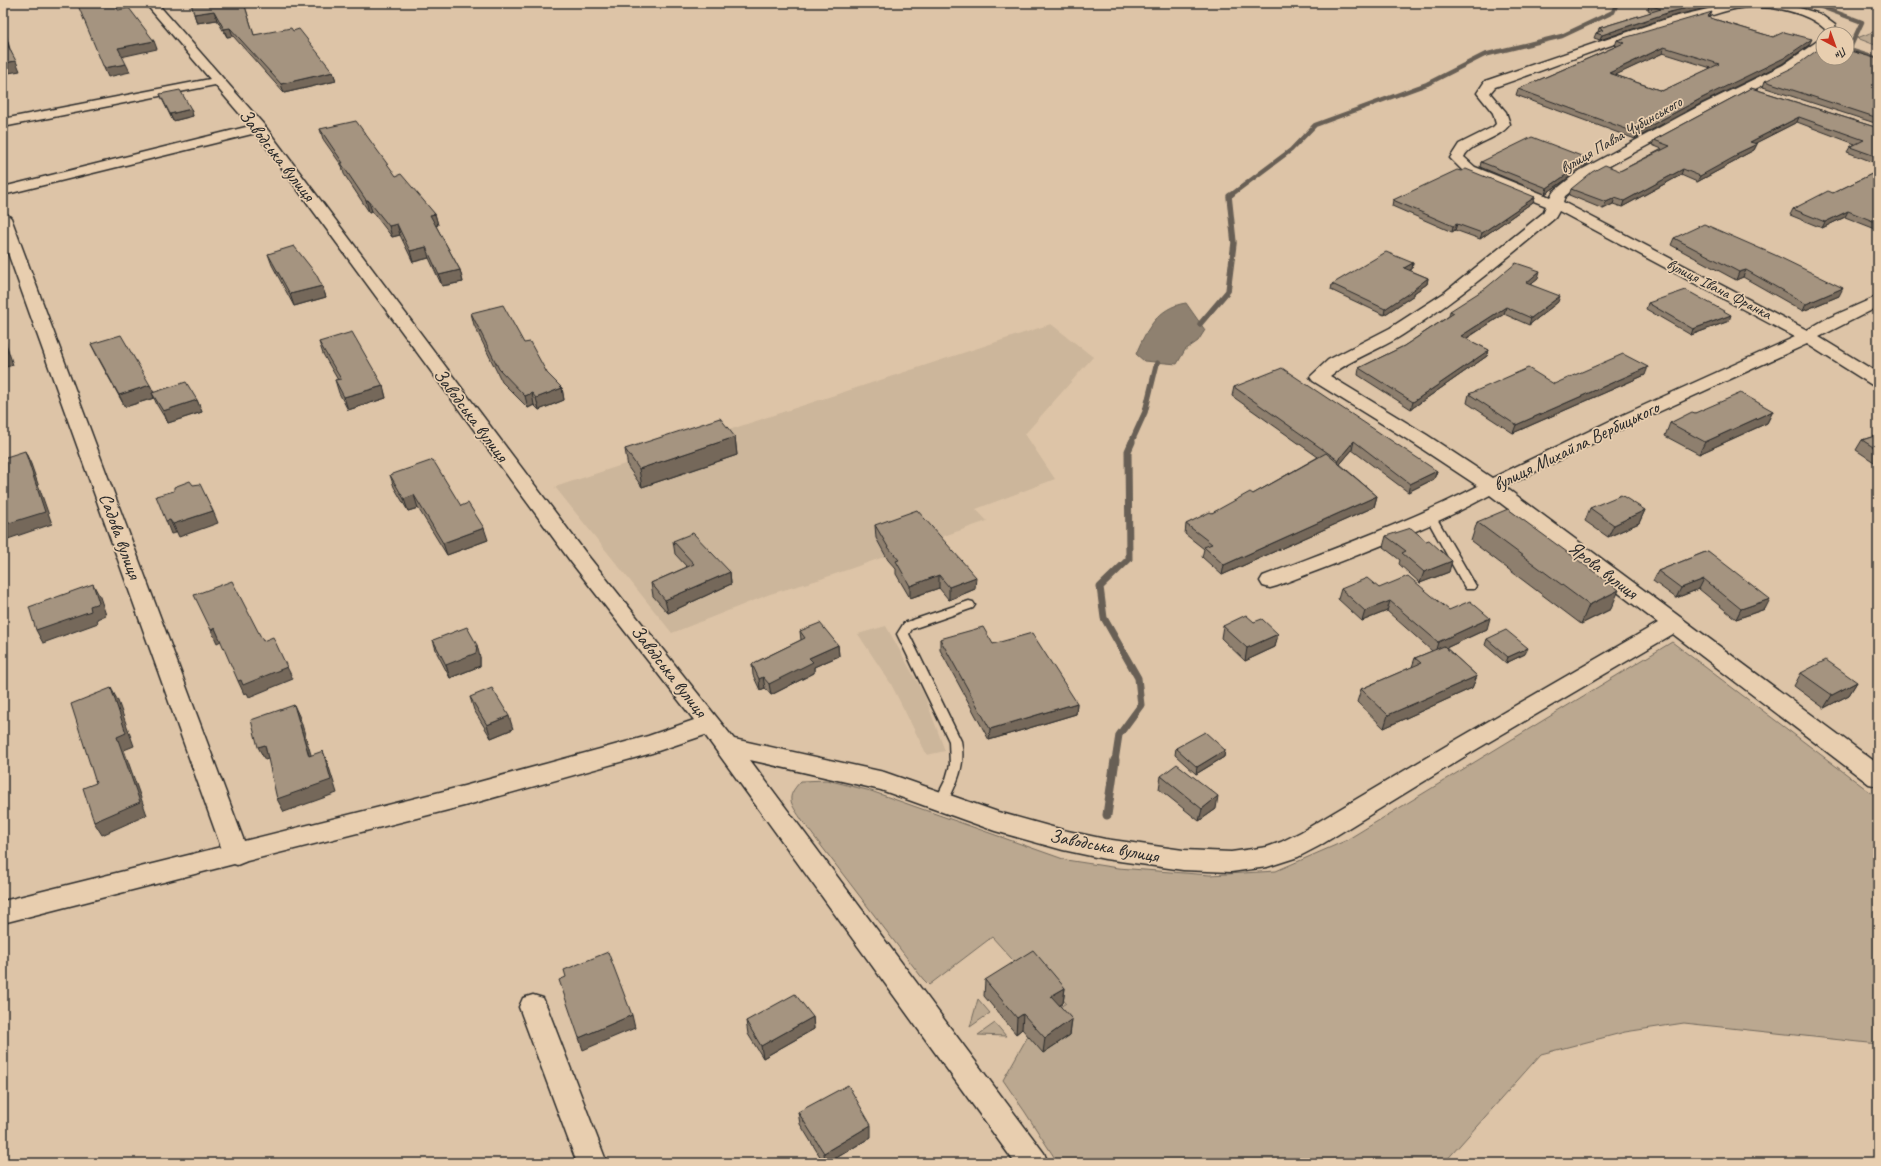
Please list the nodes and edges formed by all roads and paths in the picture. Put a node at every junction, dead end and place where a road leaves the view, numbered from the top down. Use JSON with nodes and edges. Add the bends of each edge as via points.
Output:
{"nodes":[{"id":1,"x":151,"y":3,"type":"edge"},
{"id":2,"x":1830,"y":26,"type":"edge"},
{"id":3,"x":1815,"y":48,"type":"edge"},
{"id":4,"x":218,"y":81,"type":"junction"},
{"id":5,"x":1748,"y":87,"type":"junction"},
{"id":6,"x":1762,"y":92,"type":"edge"},
{"id":7,"x":3,"y":123,"type":"edge"},
{"id":8,"x":259,"y":128,"type":"junction"},
{"id":9,"x":3,"y":191,"type":"edge"},
{"id":10,"x":1556,"y":204,"type":"junction"},
{"id":11,"x":3,"y":218,"type":"edge"},
{"id":12,"x":1878,"y":301,"type":"edge"},
{"id":13,"x":1808,"y":336,"type":"junction"},
{"id":14,"x":1319,"y":377,"type":"joint"},
{"id":15,"x":1878,"y":381,"type":"edge"},
{"id":16,"x":1492,"y":486,"type":"junction"},
{"id":17,"x":1431,"y":517,"type":"junction"},
{"id":18,"x":1270,"y":581,"type":"dead end"},
{"id":19,"x":1470,"y":586,"type":"dead end"},
{"id":20,"x":969,"y":605,"type":"dead end"},
{"id":21,"x":1673,"y":624,"type":"junction"},
{"id":22,"x":710,"y":724,"type":"junction"},
{"id":23,"x":727,"y":746,"type":"junction"},
{"id":24,"x":1878,"y":777,"type":"edge"},
{"id":25,"x":941,"y":801,"type":"junction"},
{"id":26,"x":237,"y":855,"type":"junction"},
{"id":27,"x":3,"y":912,"type":"edge"},
{"id":28,"x":533,"y":1007,"type":"dead end"},
{"id":29,"x":592,"y":1163,"type":"edge"},
{"id":30,"x":1034,"y":1163,"type":"edge"}],
"edges":[{"from":1,"to":4,"type":"street","name":"Заводська вулиця"},
{"from":2,"to":10,"type":"street","name":"вулиця Івана Франка","via":[[1817,18],[1775,6],[1749,3],[1673,21],[1490,84],[1484,93],[1500,112],[1503,124],[1498,130],[1468,144],[1460,150],[1457,158],[1476,173]]},
{"from":3,"to":5,"type":"street","name":"вулиця Павла Чубинського","via":[[1787,68]]},
{"from":4,"to":7,"type":"street"},
{"from":4,"to":8,"type":"street","name":"Заводська вулиця"},
{"from":5,"to":6,"type":"street"},
{"from":5,"to":10,"type":"street","name":"вулиця Павла Чубинського","via":[[1584,174],[1564,188],[1556,199]]},
{"from":8,"to":9,"type":"street"},
{"from":8,"to":22,"type":"street","name":"Заводська вулиця","via":[[573,551]]},
{"from":10,"to":13,"type":"street","name":"вулиця Івана Франка"},
{"from":10,"to":14,"type":"street","name":"вулиця Павла Чубинського","via":[[1550,215],[1450,296],[1396,332],[1334,364]]},
{"from":11,"to":26,"type":"street","name":"Садова вулиця"},
{"from":12,"to":13,"type":"street","name":"вулиця Михайла Вербицького"},
{"from":13,"to":15,"type":"street","name":"вулиця Івана Франка"},
{"from":13,"to":16,"type":"street","name":"вулиця Михайла Вербицького","via":[[1788,348],[1622,422]]},
{"from":14,"to":16,"type":"street","name":"Ярова вулиця"},
{"from":16,"to":17,"type":"street","name":"вулиця Михайла Вербицького"},
{"from":16,"to":21,"type":"street","name":"Ярова вулиця"},
{"from":17,"to":18,"type":"street","name":"вулиця Михайла Вербицького"},
{"from":17,"to":19,"type":"lane"},
{"from":20,"to":25,"type":"lane","via":[[908,626],[903,634],[957,749],[957,766]]},
{"from":21,"to":24,"type":"street","name":"Ярова вулиця"},
{"from":21,"to":25,"type":"street","name":"Заводська вулиця","via":[[1289,850],[1251,861],[1183,860],[1104,849],[995,821]]},
{"from":22,"to":23,"type":"street","name":"Заводська вулиця"},
{"from":22,"to":26,"type":"street","via":[[652,744]]},
{"from":23,"to":25,"type":"street","name":"Заводська вулиця","via":[[884,781]]},
{"from":23,"to":30,"type":"street","name":"Заводська вулиця"},
{"from":26,"to":27,"type":"street"},
{"from":28,"to":29,"type":"street"}]}
